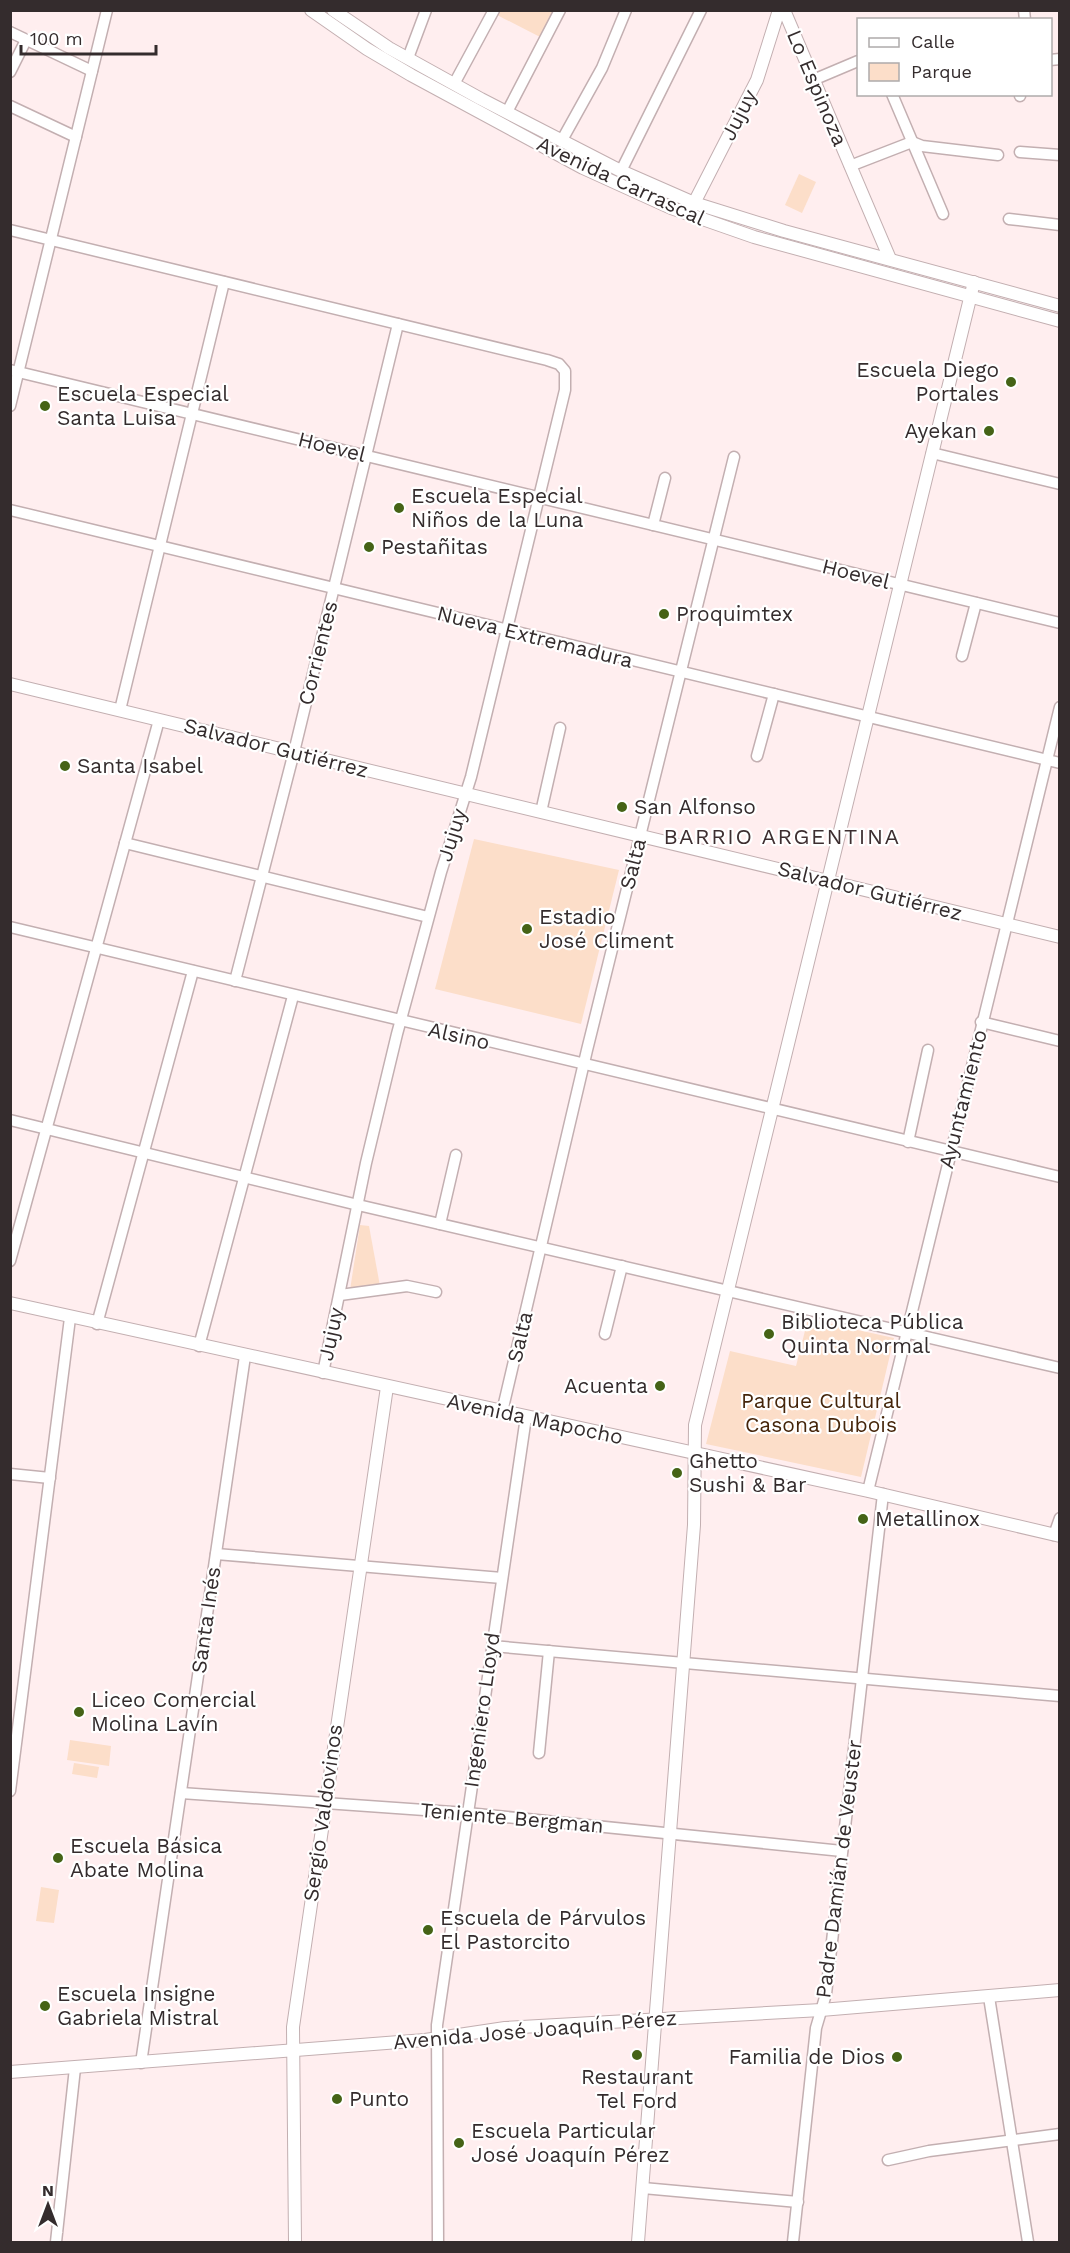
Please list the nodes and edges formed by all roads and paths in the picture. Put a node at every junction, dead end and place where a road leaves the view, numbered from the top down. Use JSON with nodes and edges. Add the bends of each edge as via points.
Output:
{"nodes":[{"id":1,"x":108,"y":10,"type":"edge"},
{"id":2,"x":311,"y":10,"type":"edge"},
{"id":3,"x":333,"y":10,"type":"edge"},
{"id":4,"x":426,"y":10,"type":"edge"},
{"id":5,"x":495,"y":10,"type":"edge"},
{"id":6,"x":560,"y":10,"type":"edge"},
{"id":7,"x":626,"y":10,"type":"edge"},
{"id":8,"x":701,"y":10,"type":"edge"},
{"id":9,"x":779,"y":10,"type":"edge"},
{"id":10,"x":784,"y":10,"type":"edge"},
{"id":11,"x":10,"y":32,"type":"edge"},
{"id":12,"x":26,"y":40,"type":"junction"},
{"id":13,"x":408,"y":58,"type":"junction"},
{"id":14,"x":857,"y":61,"type":"edge"},
{"id":15,"x":92,"y":71,"type":"junction"},
{"id":16,"x":10,"y":72,"type":"edge"},
{"id":17,"x":813,"y":80,"type":"junction"},
{"id":18,"x":454,"y":84,"type":"junction"},
{"id":19,"x":893,"y":96,"type":"edge"},
{"id":20,"x":10,"y":106,"type":"edge"},
{"id":21,"x":507,"y":112,"type":"junction"},
{"id":22,"x":76,"y":137,"type":"junction"},
{"id":23,"x":562,"y":140,"type":"junction"},
{"id":24,"x":912,"y":142,"type":"junction"},
{"id":25,"x":1020,"y":152,"type":"dead end"},
{"id":26,"x":998,"y":154,"type":"dead end"},
{"id":27,"x":1059,"y":155,"type":"edge"},
{"id":28,"x":849,"y":166,"type":"junction"},
{"id":29,"x":621,"y":171,"type":"junction"},
{"id":30,"x":694,"y":202,"type":"junction"},
{"id":31,"x":943,"y":214,"type":"dead end"},
{"id":32,"x":688,"y":215,"type":"junction"},
{"id":33,"x":1009,"y":219,"type":"dead end"},
{"id":34,"x":1059,"y":225,"type":"edge"},
{"id":35,"x":10,"y":230,"type":"edge"},
{"id":36,"x":50,"y":240,"type":"junction"},
{"id":37,"x":890,"y":259,"type":"junction"},
{"id":38,"x":224,"y":282,"type":"junction"},
{"id":39,"x":974,"y":282,"type":"junction"},
{"id":40,"x":971,"y":296,"type":"junction"},
{"id":41,"x":1059,"y":306,"type":"edge"},
{"id":42,"x":1059,"y":321,"type":"edge"},
{"id":43,"x":398,"y":324,"type":"junction"},
{"id":44,"x":15,"y":371,"type":"edge"},
{"id":45,"x":10,"y":406,"type":"edge"},
{"id":46,"x":192,"y":413,"type":"junction"},
{"id":47,"x":932,"y":453,"type":"junction"},
{"id":48,"x":366,"y":456,"type":"junction"},
{"id":49,"x":734,"y":457,"type":"dead end"},
{"id":50,"x":665,"y":478,"type":"dead end"},
{"id":51,"x":1059,"y":484,"type":"edge"},
{"id":52,"x":540,"y":498,"type":"junction"},
{"id":53,"x":10,"y":510,"type":"edge"},
{"id":54,"x":653,"y":525,"type":"junction"},
{"id":55,"x":714,"y":540,"type":"junction"},
{"id":56,"x":160,"y":546,"type":"junction"},
{"id":57,"x":900,"y":585,"type":"junction"},
{"id":58,"x":334,"y":588,"type":"junction"},
{"id":59,"x":976,"y":603,"type":"junction"},
{"id":60,"x":1059,"y":623,"type":"edge"},
{"id":61,"x":508,"y":630,"type":"junction"},
{"id":62,"x":962,"y":656,"type":"dead end"},
{"id":63,"x":681,"y":672,"type":"junction"},
{"id":64,"x":10,"y":684,"type":"edge"},
{"id":65,"x":774,"y":694,"type":"junction"},
{"id":66,"x":1059,"y":707,"type":"edge"},
{"id":67,"x":120,"y":710,"type":"junction"},
{"id":68,"x":868,"y":717,"type":"junction"},
{"id":69,"x":159,"y":720,"type":"junction"},
{"id":70,"x":560,"y":728,"type":"dead end"},
{"id":71,"x":294,"y":752,"type":"junction"},
{"id":72,"x":758,"y":756,"type":"dead end"},
{"id":73,"x":1046,"y":760,"type":"junction"},
{"id":74,"x":1059,"y":763,"type":"edge"},
{"id":75,"x":465,"y":794,"type":"junction"},
{"id":76,"x":541,"y":812,"type":"junction"},
{"id":77,"x":640,"y":836,"type":"junction"},
{"id":78,"x":125,"y":843,"type":"junction"},
{"id":79,"x":262,"y":876,"type":"junction"},
{"id":80,"x":828,"y":881,"type":"junction"},
{"id":81,"x":428,"y":917,"type":"junction"},
{"id":82,"x":1005,"y":924,"type":"junction"},
{"id":83,"x":10,"y":927,"type":"edge"},
{"id":84,"x":1059,"y":937,"type":"edge"},
{"id":85,"x":96,"y":948,"type":"junction"},
{"id":86,"x":193,"y":971,"type":"junction"},
{"id":87,"x":235,"y":981,"type":"junction"},
{"id":88,"x":293,"y":996,"type":"junction"},
{"id":89,"x":400,"y":1022,"type":"junction"},
{"id":90,"x":981,"y":1022,"type":"junction"},
{"id":91,"x":1059,"y":1041,"type":"edge"},
{"id":92,"x":928,"y":1050,"type":"dead end"},
{"id":93,"x":584,"y":1065,"type":"junction"},
{"id":94,"x":772,"y":1110,"type":"junction"},
{"id":95,"x":10,"y":1120,"type":"edge"},
{"id":96,"x":47,"y":1129,"type":"junction"},
{"id":97,"x":908,"y":1142,"type":"junction"},
{"id":98,"x":950,"y":1151,"type":"junction"},
{"id":99,"x":144,"y":1153,"type":"junction"},
{"id":100,"x":456,"y":1155,"type":"dead end"},
{"id":101,"x":244,"y":1177,"type":"junction"},
{"id":102,"x":1059,"y":1177,"type":"edge"},
{"id":103,"x":358,"y":1205,"type":"junction"},
{"id":104,"x":440,"y":1224,"type":"junction"},
{"id":105,"x":541,"y":1248,"type":"junction"},
{"id":106,"x":10,"y":1261,"type":"edge"},
{"id":107,"x":622,"y":1266,"type":"junction"},
{"id":108,"x":727,"y":1291,"type":"junction"},
{"id":109,"x":436,"y":1292,"type":"dead end"},
{"id":110,"x":340,"y":1295,"type":"junction"},
{"id":111,"x":10,"y":1303,"type":"edge"},
{"id":112,"x":70,"y":1318,"type":"junction"},
{"id":113,"x":97,"y":1324,"type":"junction"},
{"id":114,"x":906,"y":1333,"type":"junction"},
{"id":115,"x":606,"y":1334,"type":"dead end"},
{"id":116,"x":199,"y":1346,"type":"junction"},
{"id":117,"x":245,"y":1356,"type":"junction"},
{"id":118,"x":1059,"y":1368,"type":"edge"},
{"id":119,"x":323,"y":1373,"type":"junction"},
{"id":120,"x":387,"y":1387,"type":"junction"},
{"id":121,"x":502,"y":1412,"type":"junction"},
{"id":122,"x":526,"y":1418,"type":"junction"},
{"id":123,"x":695,"y":1454,"type":"junction"},
{"id":124,"x":10,"y":1474,"type":"edge"},
{"id":125,"x":50,"y":1478,"type":"junction"},
{"id":126,"x":868,"y":1491,"type":"junction"},
{"id":127,"x":884,"y":1494,"type":"junction"},
{"id":128,"x":1059,"y":1518,"type":"edge"},
{"id":129,"x":1057,"y":1535,"type":"edge"},
{"id":130,"x":216,"y":1554,"type":"junction"},
{"id":131,"x":360,"y":1566,"type":"junction"},
{"id":132,"x":502,"y":1578,"type":"junction"},
{"id":133,"x":492,"y":1646,"type":"junction"},
{"id":134,"x":549,"y":1651,"type":"junction"},
{"id":135,"x":683,"y":1663,"type":"junction"},
{"id":136,"x":862,"y":1678,"type":"junction"},
{"id":137,"x":1059,"y":1696,"type":"edge"},
{"id":138,"x":539,"y":1753,"type":"dead end"},
{"id":139,"x":10,"y":1791,"type":"edge"},
{"id":140,"x":181,"y":1793,"type":"junction"},
{"id":141,"x":325,"y":1802,"type":"junction"},
{"id":142,"x":467,"y":1813,"type":"junction"},
{"id":143,"x":670,"y":1833,"type":"junction"},
{"id":144,"x":842,"y":1851,"type":"junction"},
{"id":145,"x":1059,"y":1990,"type":"edge"},
{"id":146,"x":989,"y":1997,"type":"junction"},
{"id":147,"x":821,"y":2010,"type":"junction"},
{"id":148,"x":656,"y":2019,"type":"junction"},
{"id":149,"x":436,"y":2038,"type":"junction"},
{"id":150,"x":292,"y":2050,"type":"junction"},
{"id":151,"x":141,"y":2062,"type":"junction"},
{"id":152,"x":75,"y":2068,"type":"junction"},
{"id":153,"x":10,"y":2072,"type":"edge"},
{"id":154,"x":1059,"y":2134,"type":"edge"},
{"id":155,"x":1011,"y":2140,"type":"junction"},
{"id":156,"x":888,"y":2160,"type":"dead end"},
{"id":157,"x":643,"y":2188,"type":"junction"},
{"id":158,"x":798,"y":2202,"type":"junction"},
{"id":159,"x":56,"y":2242,"type":"edge"},
{"id":160,"x":295,"y":2242,"type":"edge"},
{"id":161,"x":438,"y":2242,"type":"edge"},
{"id":162,"x":638,"y":2242,"type":"edge"},
{"id":163,"x":793,"y":2242,"type":"edge"},
{"id":164,"x":1028,"y":2242,"type":"edge"}],
"edges":[{"from":1,"to":15,"type":"street"},
{"from":2,"to":32,"type":"main road","name":"Avenida Carrascal","via":[[367,49],[442,92],[583,168]]},
{"from":3,"to":13,"type":"main road","name":"Avenida Carrascal"},
{"from":4,"to":13,"type":"street"},
{"from":5,"to":18,"type":"street"},
{"from":6,"to":21,"type":"street"},
{"from":7,"to":23,"type":"street","via":[[602,68]]},
{"from":8,"to":29,"type":"street"},
{"from":9,"to":30,"type":"main road","name":"Jujuy","via":[[757,80]]},
{"from":10,"to":17,"type":"main road","name":"Lo Espinoza"},
{"from":11,"to":12,"type":"street"},
{"from":12,"to":15,"type":"street"},
{"from":12,"to":16,"type":"street"},
{"from":13,"to":18,"type":"main road","name":"Avenida Carrascal"},
{"from":14,"to":17,"type":"street"},
{"from":15,"to":22,"type":"street"},
{"from":17,"to":28,"type":"main road","name":"Lo Espinoza"},
{"from":18,"to":21,"type":"main road","name":"Avenida Carrascal"},
{"from":19,"to":24,"type":"street"},
{"from":20,"to":22,"type":"street"},
{"from":21,"to":23,"type":"main road","name":"Avenida Carrascal"},
{"from":22,"to":36,"type":"street"},
{"from":23,"to":29,"type":"main road","name":"Avenida Carrascal"},
{"from":24,"to":26,"type":"street"},
{"from":24,"to":28,"type":"street","name":"Lo Espinoza"},
{"from":24,"to":31,"type":"street"},
{"from":25,"to":27,"type":"street"},
{"from":28,"to":37,"type":"main road","name":"Lo Espinoza"},
{"from":29,"to":30,"type":"main road","name":"Avenida Carrascal"},
{"from":30,"to":32,"type":"main road","name":"Jujuy"},
{"from":30,"to":37,"type":"main road","name":"Avenida Carrascal","via":[[747,221]]},
{"from":32,"to":40,"type":"main road","name":"Avenida Carrascal"},
{"from":33,"to":34,"type":"street"},
{"from":35,"to":36,"type":"street"},
{"from":36,"to":38,"type":"street"},
{"from":36,"to":44,"type":"street"},
{"from":37,"to":39,"type":"main road","name":"Avenida Carrascal"},
{"from":38,"to":43,"type":"street"},
{"from":38,"to":46,"type":"street"},
{"from":39,"to":40,"type":"main road"},
{"from":39,"to":41,"type":"main road","name":"Avenida Carrascal"},
{"from":40,"to":42,"type":"main road","name":"Avenida Carrascal"},
{"from":40,"to":47,"type":"main road"},
{"from":43,"to":48,"type":"street","name":"Corrientes"},
{"from":43,"to":52,"type":"street","name":"Jujuy","via":[[555,362],[563,368],[566,376]]},
{"from":44,"to":45,"type":"street"},
{"from":44,"to":46,"type":"street","name":"Hoevel"},
{"from":46,"to":48,"type":"street","name":"Hoevel"},
{"from":46,"to":56,"type":"street"},
{"from":47,"to":51,"type":"street"},
{"from":47,"to":57,"type":"main road"},
{"from":48,"to":52,"type":"street","name":"Hoevel"},
{"from":48,"to":58,"type":"street","name":"Corrientes"},
{"from":49,"to":55,"type":"street","name":"Salta"},
{"from":50,"to":54,"type":"street"},
{"from":52,"to":54,"type":"street","name":"Hoevel"},
{"from":52,"to":61,"type":"street","name":"Jujuy"},
{"from":53,"to":56,"type":"street","name":"Nueva Extremadura"},
{"from":54,"to":55,"type":"street","name":"Hoevel"},
{"from":55,"to":57,"type":"street","name":"Hoevel"},
{"from":55,"to":63,"type":"street","name":"Salta"},
{"from":56,"to":58,"type":"street","name":"Nueva Extremadura"},
{"from":56,"to":67,"type":"street"},
{"from":57,"to":59,"type":"street","name":"Hoevel"},
{"from":57,"to":68,"type":"main road"},
{"from":58,"to":61,"type":"street","name":"Nueva Extremadura"},
{"from":58,"to":71,"type":"street","name":"Corrientes"},
{"from":59,"to":60,"type":"street","name":"Hoevel"},
{"from":59,"to":62,"type":"street"},
{"from":61,"to":63,"type":"street","name":"Nueva Extremadura"},
{"from":61,"to":75,"type":"street","name":"Jujuy"},
{"from":63,"to":65,"type":"street","name":"Nueva Extremadura"},
{"from":63,"to":77,"type":"street","name":"Salta"},
{"from":64,"to":67,"type":"main road","name":"Salvador Gutiérrez"},
{"from":65,"to":68,"type":"street","name":"Nueva Extremadura"},
{"from":65,"to":72,"type":"street"},
{"from":66,"to":73,"type":"street","name":"Ayuntamiento"},
{"from":67,"to":69,"type":"main road","name":"Salvador Gutiérrez"},
{"from":68,"to":73,"type":"street","name":"Nueva Extremadura"},
{"from":68,"to":80,"type":"main road"},
{"from":69,"to":71,"type":"main road","name":"Salvador Gutiérrez"},
{"from":69,"to":78,"type":"street"},
{"from":70,"to":76,"type":"street"},
{"from":71,"to":75,"type":"main road","name":"Salvador Gutiérrez"},
{"from":71,"to":79,"type":"street","name":"Corrientes"},
{"from":73,"to":74,"type":"street","name":"Nueva Extremadura"},
{"from":73,"to":82,"type":"street","name":"Ayuntamiento"},
{"from":75,"to":76,"type":"main road","name":"Salvador Gutiérrez"},
{"from":75,"to":81,"type":"street","name":"Jujuy"},
{"from":76,"to":77,"type":"main road","name":"Salvador Gutiérrez"},
{"from":77,"to":80,"type":"main road","name":"Salvador Gutiérrez"},
{"from":77,"to":93,"type":"street","name":"Salta"},
{"from":78,"to":79,"type":"street"},
{"from":78,"to":85,"type":"street"},
{"from":79,"to":81,"type":"street"},
{"from":79,"to":87,"type":"street","name":"Corrientes"},
{"from":80,"to":82,"type":"main road","name":"Salvador Gutiérrez"},
{"from":80,"to":94,"type":"main road"},
{"from":81,"to":89,"type":"street","name":"Jujuy"},
{"from":82,"to":84,"type":"main road","name":"Salvador Gutiérrez"},
{"from":82,"to":90,"type":"street","name":"Ayuntamiento"},
{"from":83,"to":85,"type":"street","name":"Alsino"},
{"from":85,"to":86,"type":"street","name":"Alsino"},
{"from":85,"to":96,"type":"street"},
{"from":86,"to":87,"type":"street","name":"Alsino"},
{"from":86,"to":99,"type":"street"},
{"from":87,"to":88,"type":"street","name":"Alsino"},
{"from":88,"to":89,"type":"street","name":"Alsino"},
{"from":88,"to":101,"type":"street"},
{"from":89,"to":93,"type":"street","name":"Alsino"},
{"from":89,"to":103,"type":"street","name":"Jujuy"},
{"from":90,"to":91,"type":"street"},
{"from":90,"to":98,"type":"street","name":"Ayuntamiento"},
{"from":92,"to":97,"type":"street"},
{"from":93,"to":94,"type":"street","name":"Alsino"},
{"from":93,"to":105,"type":"street","name":"Salta"},
{"from":94,"to":97,"type":"street","name":"Alsino"},
{"from":94,"to":108,"type":"main road"},
{"from":95,"to":96,"type":"street"},
{"from":96,"to":99,"type":"street"},
{"from":96,"to":106,"type":"street"},
{"from":97,"to":98,"type":"street","name":"Alsino"},
{"from":98,"to":102,"type":"street","name":"Alsino"},
{"from":98,"to":114,"type":"street","name":"Ayuntamiento"},
{"from":99,"to":101,"type":"street"},
{"from":99,"to":113,"type":"street"},
{"from":100,"to":104,"type":"street"},
{"from":101,"to":103,"type":"street"},
{"from":101,"to":116,"type":"street"},
{"from":103,"to":104,"type":"street"},
{"from":103,"to":110,"type":"street","name":"Jujuy"},
{"from":104,"to":105,"type":"street"},
{"from":105,"to":107,"type":"street"},
{"from":105,"to":121,"type":"street","name":"Salta"},
{"from":107,"to":108,"type":"street"},
{"from":107,"to":115,"type":"street"},
{"from":108,"to":114,"type":"street"},
{"from":108,"to":123,"type":"main road","via":[[695,1425]]},
{"from":109,"to":110,"type":"street","name":"Jujuy","via":[[406,1286]]},
{"from":110,"to":119,"type":"street","name":"Jujuy"},
{"from":111,"to":112,"type":"main road","name":"Avenida Mapocho"},
{"from":112,"to":113,"type":"main road","name":"Avenida Mapocho"},
{"from":112,"to":125,"type":"street"},
{"from":113,"to":116,"type":"main road","name":"Avenida Mapocho"},
{"from":114,"to":118,"type":"street"},
{"from":114,"to":126,"type":"street","name":"Ayuntamiento"},
{"from":116,"to":117,"type":"main road","name":"Avenida Mapocho"},
{"from":117,"to":119,"type":"main road","name":"Avenida Mapocho"},
{"from":117,"to":130,"type":"street","name":"Santa Inés"},
{"from":119,"to":120,"type":"main road","name":"Avenida Mapocho"},
{"from":120,"to":121,"type":"main road","name":"Avenida Mapocho"},
{"from":120,"to":131,"type":"main road","name":"Sergio Valdovinos"},
{"from":121,"to":122,"type":"main road","name":"Avenida Mapocho"},
{"from":122,"to":123,"type":"main road","name":"Avenida Mapocho"},
{"from":122,"to":132,"type":"street","name":"Ingeniero Lloyd"},
{"from":123,"to":126,"type":"main road","name":"Avenida Mapocho"},
{"from":123,"to":135,"type":"main road","via":[[694,1525]]},
{"from":124,"to":125,"type":"street"},
{"from":125,"to":139,"type":"street"},
{"from":126,"to":127,"type":"main road","name":"Avenida Mapocho"},
{"from":127,"to":129,"type":"main road","name":"Avenida Mapocho"},
{"from":127,"to":136,"type":"street","name":"Padre Damián de Veuster"},
{"from":128,"to":129,"type":"street"},
{"from":130,"to":131,"type":"street"},
{"from":130,"to":140,"type":"street","name":"Santa Inés"},
{"from":131,"to":132,"type":"street"},
{"from":131,"to":141,"type":"main road","name":"Sergio Valdovinos"},
{"from":132,"to":133,"type":"street","name":"Ingeniero Lloyd"},
{"from":133,"to":134,"type":"street"},
{"from":133,"to":142,"type":"street","name":"Ingeniero Lloyd"},
{"from":134,"to":135,"type":"street"},
{"from":134,"to":138,"type":"street"},
{"from":135,"to":136,"type":"street"},
{"from":135,"to":143,"type":"main road"},
{"from":136,"to":137,"type":"street"},
{"from":136,"to":144,"type":"street","name":"Padre Damián de Veuster"},
{"from":140,"to":141,"type":"street","name":"Teniente Bergman"},
{"from":140,"to":151,"type":"street","name":"Santa Inés"},
{"from":141,"to":142,"type":"street","name":"Teniente Bergman"},
{"from":141,"to":150,"type":"main road","name":"Sergio Valdovinos"},
{"from":142,"to":143,"type":"street","name":"Teniente Bergman"},
{"from":142,"to":149,"type":"street","name":"Ingeniero Lloyd"},
{"from":143,"to":144,"type":"street","name":"Teniente Bergman"},
{"from":143,"to":148,"type":"main road"},
{"from":144,"to":147,"type":"street","name":"Padre Damián de Veuster"},
{"from":145,"to":146,"type":"main road","name":"Avenida José Joaquín Pérez"},
{"from":146,"to":147,"type":"main road","name":"Avenida José Joaquín Pérez"},
{"from":146,"to":155,"type":"street"},
{"from":147,"to":148,"type":"main road","name":"Avenida José Joaquín Pérez"},
{"from":147,"to":158,"type":"street","name":"Padre Damián de Veuster"},
{"from":148,"to":149,"type":"main road","name":"Avenida José Joaquín Pérez","via":[[505,2028]]},
{"from":148,"to":157,"type":"main road"},
{"from":149,"to":150,"type":"main road","name":"Avenida José Joaquín Pérez"},
{"from":149,"to":161,"type":"street","name":"Ingeniero Lloyd"},
{"from":150,"to":151,"type":"main road","name":"Avenida José Joaquín Pérez"},
{"from":150,"to":160,"type":"main road","name":"Sergio Valdovinos"},
{"from":151,"to":152,"type":"main road","name":"Avenida José Joaquín Pérez"},
{"from":152,"to":153,"type":"main road","name":"Avenida José Joaquín Pérez"},
{"from":152,"to":159,"type":"street"},
{"from":154,"to":155,"type":"street"},
{"from":155,"to":156,"type":"street"},
{"from":155,"to":164,"type":"street"},
{"from":157,"to":158,"type":"street"},
{"from":157,"to":162,"type":"main road"},
{"from":158,"to":163,"type":"street","name":"Padre Damián de Veuster"}]}
